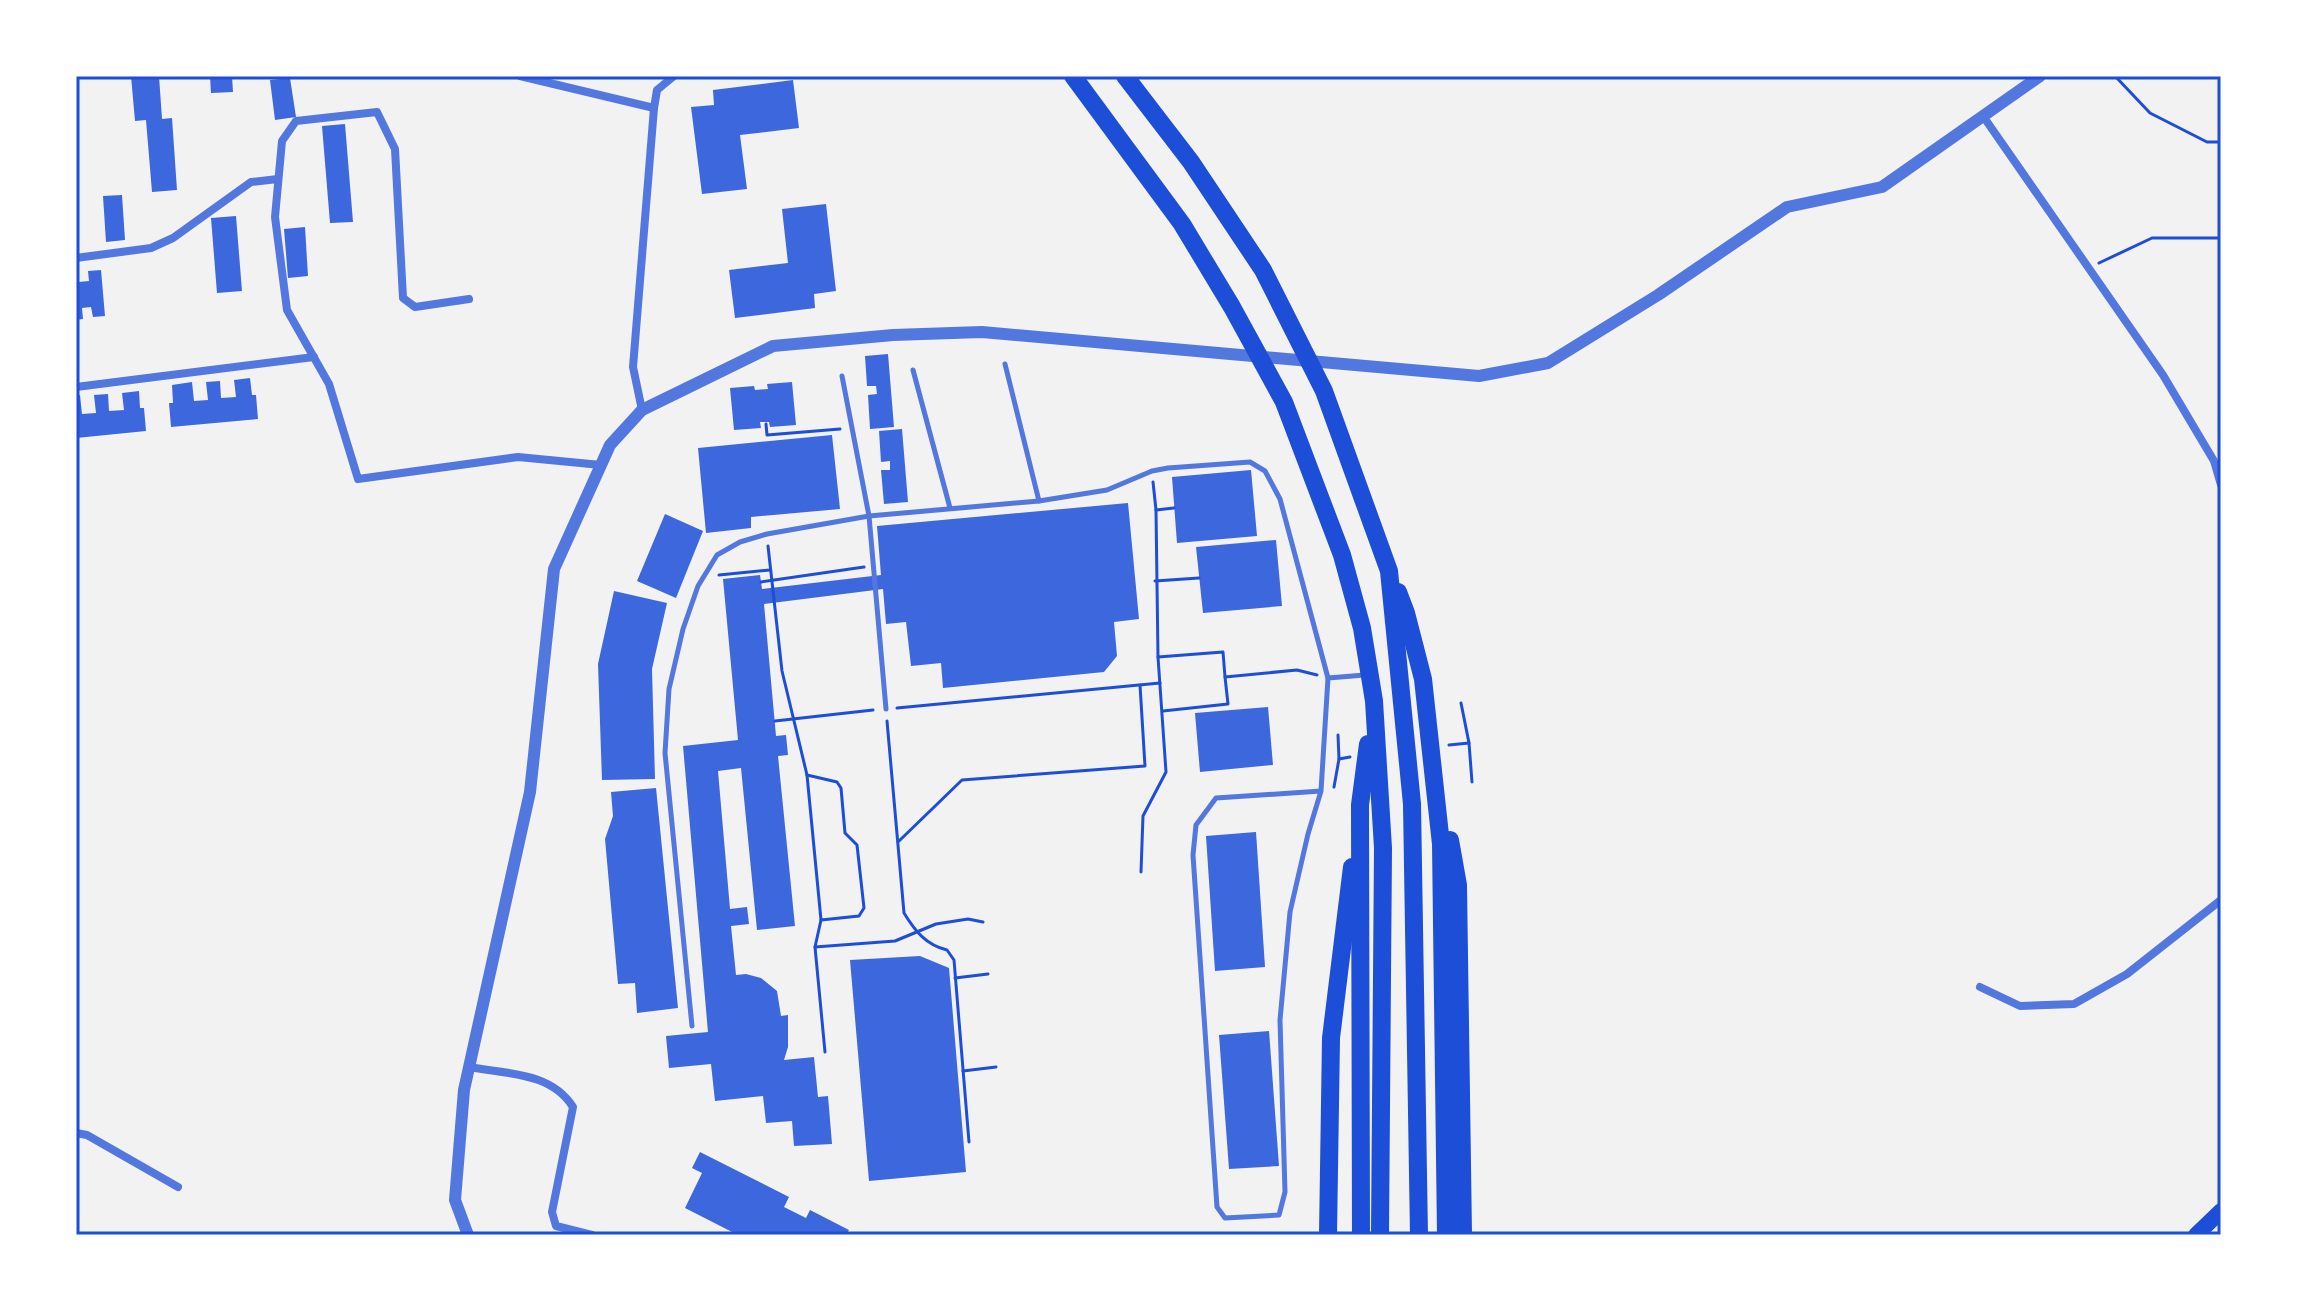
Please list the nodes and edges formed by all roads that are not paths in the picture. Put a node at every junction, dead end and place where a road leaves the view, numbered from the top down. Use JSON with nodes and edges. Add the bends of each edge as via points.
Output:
{"nodes":[{"id":1,"x":520,"y":76,"type":"edge"},
{"id":2,"x":674,"y":76,"type":"edge"},
{"id":3,"x":1073,"y":76,"type":"edge"},
{"id":4,"x":1125,"y":76,"type":"edge"},
{"id":5,"x":2040,"y":76,"type":"edge"},
{"id":6,"x":654,"y":108,"type":"junction"},
{"id":7,"x":1983,"y":116,"type":"junction"},
{"id":8,"x":278,"y":179,"type":"junction"},
{"id":9,"x":76,"y":258,"type":"edge"},
{"id":10,"x":469,"y":299,"type":"dead end"},
{"id":11,"x":314,"y":357,"type":"junction"},
{"id":12,"x":1005,"y":364,"type":"dead end"},
{"id":13,"x":913,"y":370,"type":"dead end"},
{"id":14,"x":842,"y":376,"type":"dead end"},
{"id":15,"x":76,"y":387,"type":"edge"},
{"id":16,"x":642,"y":410,"type":"junction"},
{"id":17,"x":601,"y":465,"type":"junction"},
{"id":18,"x":2221,"y":485,"type":"edge"},
{"id":19,"x":1039,"y":501,"type":"junction"},
{"id":20,"x":950,"y":508,"type":"junction"},
{"id":21,"x":869,"y":516,"type":"junction"},
{"id":22,"x":1389,"y":571,"type":"junction"},
{"id":23,"x":1370,"y":675,"type":"junction"},
{"id":24,"x":1328,"y":678,"type":"junction"},
{"id":25,"x":1374,"y":701,"type":"junction"},
{"id":26,"x":886,"y":709,"type":"road end"},
{"id":27,"x":1429,"y":728,"type":"junction"},
{"id":28,"x":1321,"y":791,"type":"junction"},
{"id":29,"x":1412,"y":804,"type":"junction"},
{"id":30,"x":1360,"y":805,"type":"junction"},
{"id":31,"x":2221,"y":900,"type":"edge"},
{"id":32,"x":1980,"y":987,"type":"dead end"},
{"id":33,"x":692,"y":1026,"type":"dead end"},
{"id":34,"x":469,"y":1067,"type":"junction"},
{"id":35,"x":76,"y":1133,"type":"edge"},
{"id":36,"x":178,"y":1187,"type":"dead end"},
{"id":37,"x":2221,"y":1211,"type":"edge"},
{"id":38,"x":468,"y":1235,"type":"edge"},
{"id":39,"x":592,"y":1235,"type":"edge"},
{"id":40,"x":1328,"y":1235,"type":"edge"},
{"id":41,"x":1361,"y":1235,"type":"edge"},
{"id":42,"x":1380,"y":1235,"type":"edge"},
{"id":43,"x":1419,"y":1235,"type":"edge"},
{"id":44,"x":1446,"y":1235,"type":"edge"},
{"id":45,"x":1463,"y":1235,"type":"edge"},
{"id":46,"x":2196,"y":1235,"type":"edge"}],
"edges":[{"from":1,"to":6,"type":"street"},
{"from":2,"to":6,"type":"street","via":[[657,90]]},
{"from":3,"to":23,"type":"highway","via":[[1182,224],[1284,402],[1342,555]]},
{"from":4,"to":22,"type":"highway","via":[[1263,270],[1324,391]]},
{"from":5,"to":7,"type":"street"},
{"from":6,"to":16,"type":"street","via":[[633,367]]},
{"from":7,"to":16,"type":"street","via":[[1882,187],[1787,207],[1548,363],[1479,376],[982,332],[893,335],[773,346]]},
{"from":7,"to":18,"type":"street","via":[[2163,375],[2214,461]]},
{"from":8,"to":9,"type":"street","via":[[251,182],[151,248]]},
{"from":8,"to":10,"type":"street","via":[[282,141],[296,121],[377,112],[395,149],[403,298],[415,307]]},
{"from":8,"to":11,"type":"street","via":[[275,217],[287,310]]},
{"from":11,"to":15,"type":"street"},
{"from":11,"to":17,"type":"street","via":[[329,384],[358,479],[518,457]]},
{"from":12,"to":19,"type":"lane"},
{"from":13,"to":20,"type":"lane"},
{"from":14,"to":21,"type":"lane"},
{"from":16,"to":17,"type":"street","via":[[610,445]]},
{"from":17,"to":34,"type":"street","via":[[554,569],[530,792]]},
{"from":19,"to":20,"type":"lane"},
{"from":19,"to":24,"type":"lane","via":[[1107,490],[1152,471],[1250,462],[1265,471],[1280,499]]},
{"from":20,"to":21,"type":"lane"},
{"from":21,"to":26,"type":"lane"},
{"from":21,"to":33,"type":"lane","via":[[767,534],[717,555],[698,586],[683,629],[669,689],[665,753]]},
{"from":22,"to":27,"type":"highway","via":[[1423,679]]},
{"from":22,"to":29,"type":"highway"},
{"from":23,"to":24,"type":"lane"},
{"from":23,"to":25,"type":"highway"},
{"from":24,"to":28,"type":"lane"},
{"from":25,"to":30,"type":"highway"},
{"from":25,"to":42,"type":"highway","via":[[1383,848]]},
{"from":27,"to":29,"type":"highway"},
{"from":27,"to":44,"type":"highway","via":[[1441,844]]},
{"from":27,"to":45,"type":"highway","via":[[1458,885]]},
{"from":28,"to":28,"type":"lane","via":[[1290,912],[1281,1005],[1285,1192],[1279,1215],[1225,1218],[1217,1207],[1193,855],[1196,825],[1216,798]]},
{"from":29,"to":43,"type":"highway"},
{"from":30,"to":40,"type":"highway","via":[[1331,1038]]},
{"from":30,"to":41,"type":"highway"},
{"from":31,"to":32,"type":"street","via":[[2127,974],[2074,1004],[2020,1006]]},
{"from":34,"to":38,"type":"street","via":[[455,1200]]},
{"from":34,"to":39,"type":"street","via":[[542,1080],[564,1093],[573,1107],[552,1212],[556,1226]]},
{"from":35,"to":36,"type":"street"},
{"from":37,"to":46,"type":"main road"}]}
